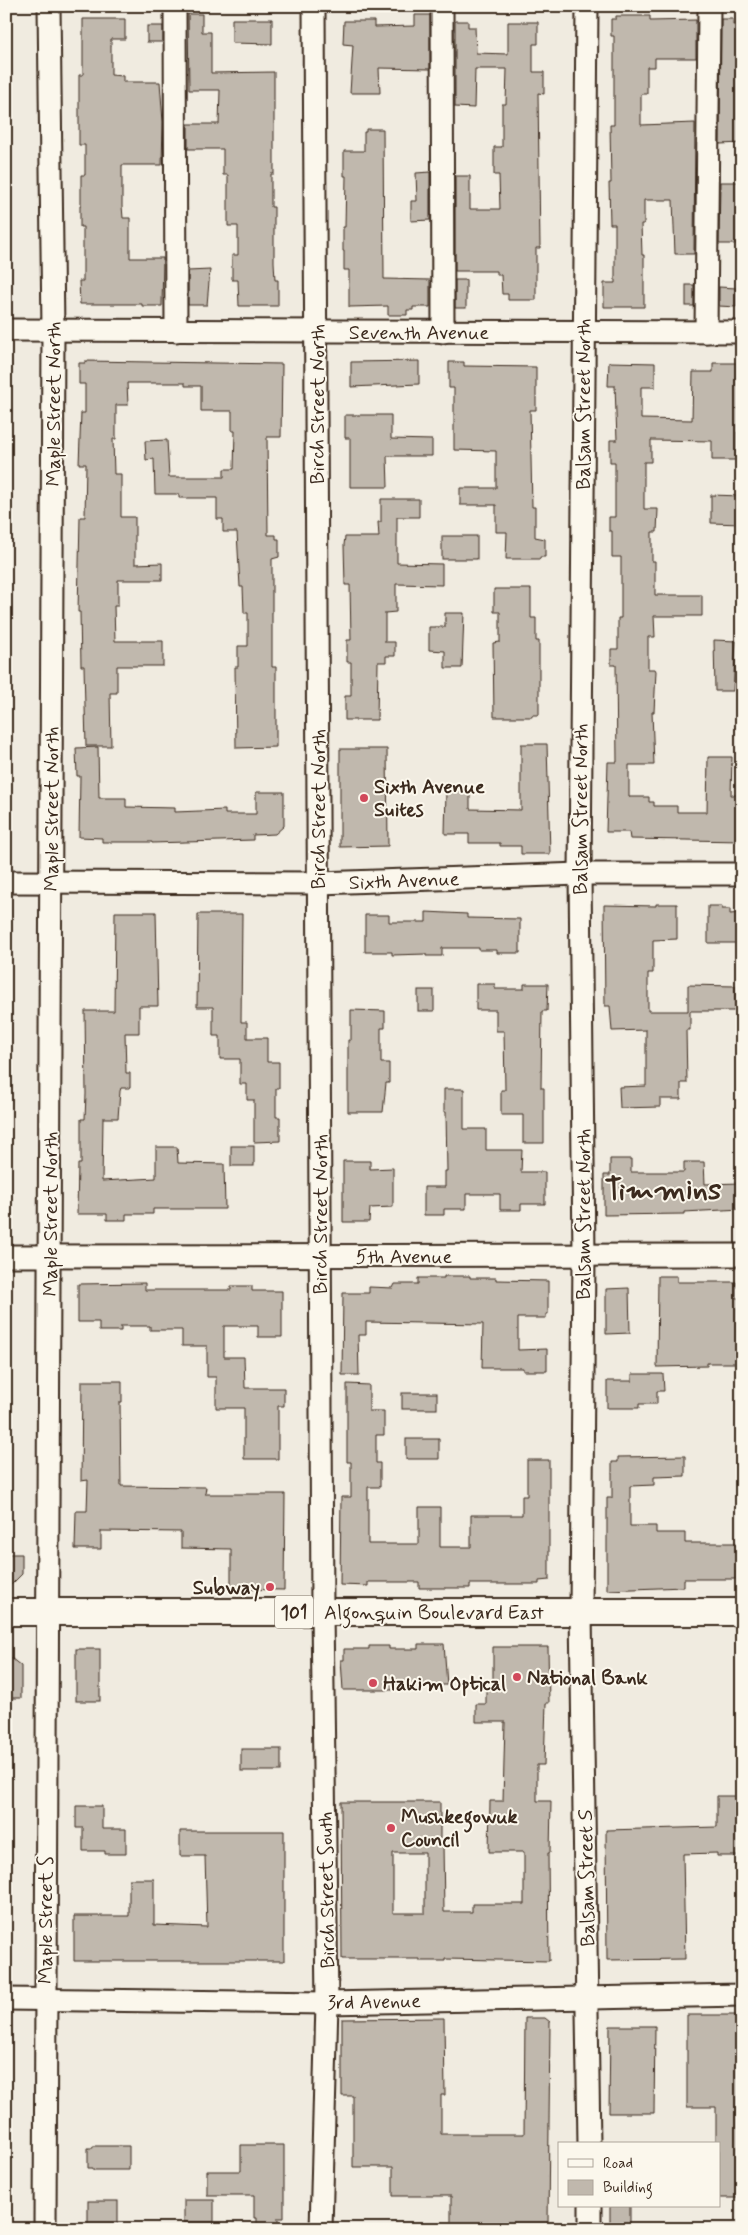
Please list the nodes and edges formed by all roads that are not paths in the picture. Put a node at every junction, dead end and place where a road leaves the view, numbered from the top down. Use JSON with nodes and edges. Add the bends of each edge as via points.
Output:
{"nodes":[{"id":1,"x":49,"y":6,"type":"edge"},
{"id":2,"x":176,"y":6,"type":"edge"},
{"id":3,"x":314,"y":6,"type":"edge"},
{"id":4,"x":442,"y":6,"type":"edge"},
{"id":5,"x":587,"y":6,"type":"edge"},
{"id":6,"x":709,"y":6,"type":"edge"},
{"id":7,"x":6,"y":330,"type":"edge"},
{"id":8,"x":53,"y":330,"type":"junction"},
{"id":9,"x":176,"y":331,"type":"junction"},
{"id":10,"x":316,"y":332,"type":"junction"},
{"id":11,"x":443,"y":332,"type":"junction"},
{"id":12,"x":583,"y":332,"type":"junction"},
{"id":13,"x":706,"y":332,"type":"junction"},
{"id":14,"x":742,"y":332,"type":"edge"},
{"id":15,"x":580,"y":874,"type":"junction"},
{"id":16,"x":742,"y":874,"type":"edge"},
{"id":17,"x":6,"y":882,"type":"edge"},
{"id":18,"x":51,"y":882,"type":"junction"},
{"id":19,"x":319,"y":883,"type":"junction"},
{"id":20,"x":742,"y":1255,"type":"edge"},
{"id":21,"x":6,"y":1256,"type":"edge"},
{"id":22,"x":50,"y":1256,"type":"junction"},
{"id":23,"x":320,"y":1256,"type":"junction"},
{"id":24,"x":584,"y":1256,"type":"junction"},
{"id":25,"x":6,"y":1612,"type":"edge"},
{"id":26,"x":48,"y":1612,"type":"junction"},
{"id":27,"x":322,"y":1612,"type":"junction"},
{"id":28,"x":581,"y":1612,"type":"junction"},
{"id":29,"x":742,"y":1612,"type":"edge"},
{"id":30,"x":742,"y":1995,"type":"edge"},
{"id":31,"x":588,"y":1997,"type":"junction"},
{"id":32,"x":6,"y":1998,"type":"edge"},
{"id":33,"x":45,"y":1998,"type":"junction"},
{"id":34,"x":327,"y":2003,"type":"junction"},
{"id":35,"x":589,"y":2142,"type":"edge"},
{"id":36,"x":590,"y":2208,"type":"edge"},
{"id":37,"x":45,"y":2229,"type":"edge"},
{"id":38,"x":321,"y":2229,"type":"edge"},
{"id":39,"x":590,"y":2229,"type":"edge"}],
"edges":[{"from":1,"to":8,"type":"street","name":"Maple Street North"},
{"from":2,"to":9,"type":"street"},
{"from":3,"to":10,"type":"street","name":"Birch Street North"},
{"from":4,"to":11,"type":"street"},
{"from":5,"to":12,"type":"street","name":"Balsam Street North"},
{"from":6,"to":13,"type":"street"},
{"from":7,"to":8,"type":"street","name":"Seventh Avenue"},
{"from":8,"to":9,"type":"street","name":"Seventh Avenue"},
{"from":8,"to":18,"type":"street","name":"Maple Street North"},
{"from":9,"to":10,"type":"street","name":"Seventh Avenue"},
{"from":10,"to":11,"type":"street","name":"Seventh Avenue"},
{"from":10,"to":19,"type":"street","name":"Birch Street North"},
{"from":11,"to":12,"type":"street","name":"Seventh Avenue"},
{"from":12,"to":13,"type":"street","name":"Seventh Avenue"},
{"from":12,"to":15,"type":"street","name":"Balsam Street North"},
{"from":13,"to":14,"type":"street","name":"Seventh Avenue"},
{"from":15,"to":16,"type":"street","name":"Sixth Avenue"},
{"from":15,"to":19,"type":"street","name":"Sixth Avenue"},
{"from":15,"to":24,"type":"street","name":"Balsam Street North"},
{"from":17,"to":18,"type":"street","name":"Sixth Avenue"},
{"from":18,"to":19,"type":"street","name":"Sixth Avenue"},
{"from":18,"to":22,"type":"street","name":"Maple Street North"},
{"from":19,"to":23,"type":"street","name":"Birch Street North"},
{"from":20,"to":24,"type":"street","name":"5th Avenue"},
{"from":21,"to":22,"type":"street","name":"5th Avenue"},
{"from":22,"to":23,"type":"street","name":"5th Avenue"},
{"from":22,"to":26,"type":"street","name":"Maple Street North"},
{"from":23,"to":24,"type":"street","name":"5th Avenue"},
{"from":23,"to":27,"type":"street","name":"Birch Street North"},
{"from":24,"to":28,"type":"street","name":"Balsam Street North"},
{"from":25,"to":26,"type":"main road","name":"Algonquin Boulevard East","number":"101"},
{"from":26,"to":27,"type":"main road","name":"Algonquin Boulevard East","number":"101"},
{"from":26,"to":33,"type":"street","name":"Maple Street S"},
{"from":27,"to":28,"type":"main road","name":"Algonquin Boulevard East","number":"101"},
{"from":27,"to":34,"type":"street","name":"Birch Street South"},
{"from":28,"to":29,"type":"main road","name":"Algonquin Boulevard East","number":"101"},
{"from":28,"to":31,"type":"street","name":"Balsam Street S"},
{"from":30,"to":31,"type":"street","name":"3rd Avenue"},
{"from":31,"to":34,"type":"street","name":"3rd Avenue"},
{"from":31,"to":35,"type":"street","name":"Balsam Street S"},
{"from":32,"to":33,"type":"street","name":"3rd Avenue"},
{"from":33,"to":34,"type":"street","name":"3rd Avenue"},
{"from":33,"to":37,"type":"street","name":"Maple Street S"},
{"from":34,"to":38,"type":"street","name":"Birch Street South"},
{"from":36,"to":39,"type":"street"}]}
